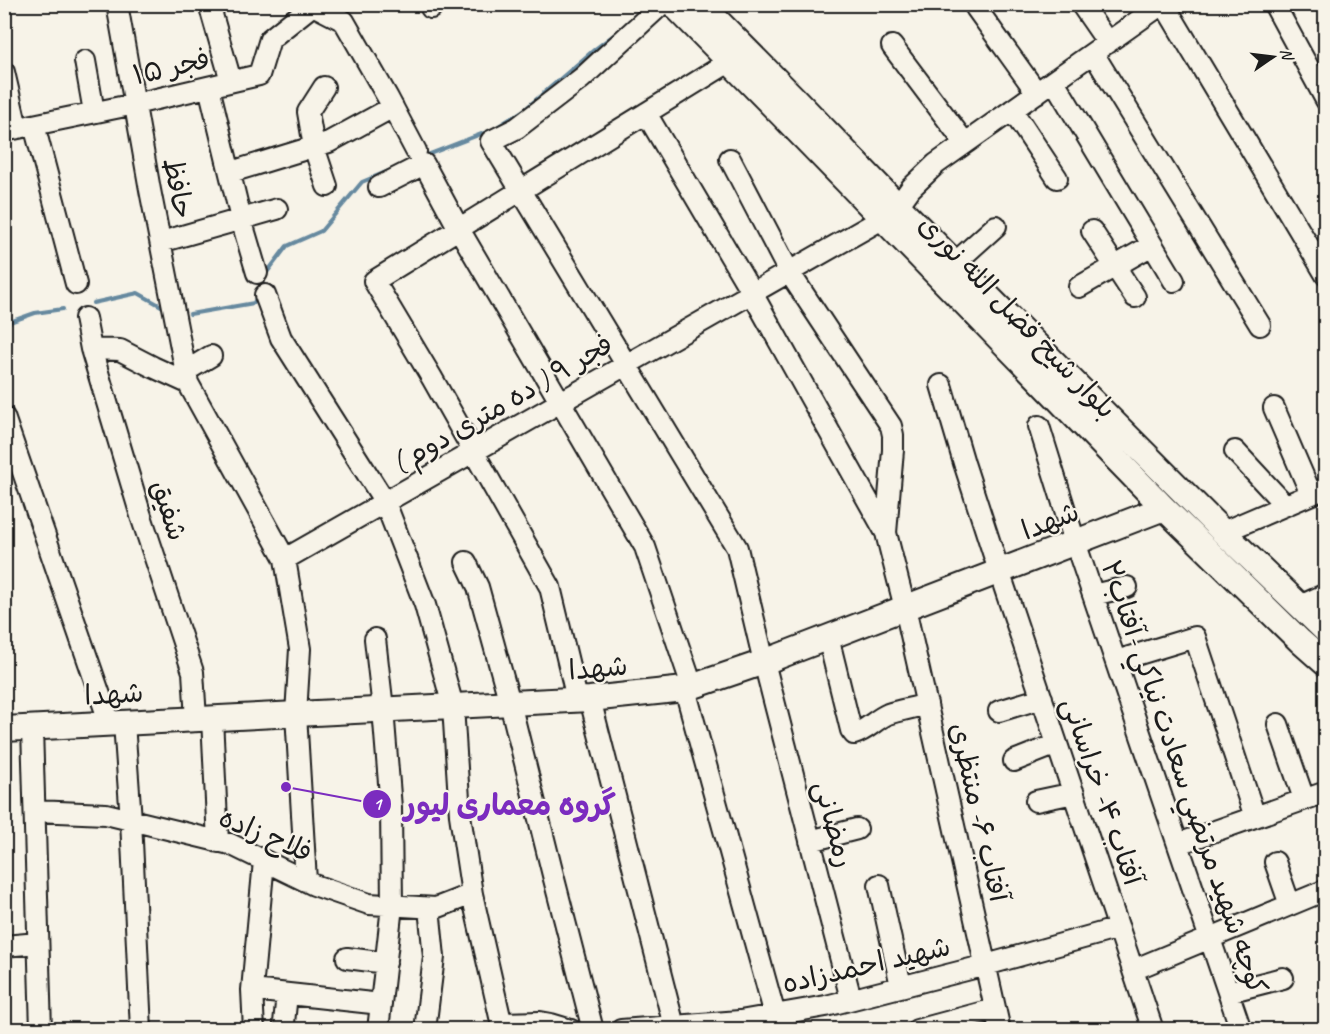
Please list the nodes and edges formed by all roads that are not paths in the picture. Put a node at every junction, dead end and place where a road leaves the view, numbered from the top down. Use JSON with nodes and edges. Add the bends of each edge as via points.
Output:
{"nodes":[{"id":1,"x":117,"y":4,"type":"edge"},
{"id":2,"x":209,"y":4,"type":"edge"},
{"id":3,"x":662,"y":4,"type":"edge"},
{"id":4,"x":672,"y":4,"type":"edge"},
{"id":5,"x":1081,"y":4,"type":"edge"},
{"id":6,"x":1163,"y":4,"type":"edge"},
{"id":7,"x":1274,"y":4,"type":"edge"},
{"id":8,"x":312,"y":5,"type":"edge"},
{"id":9,"x":709,"y":7,"type":"edge"},
{"id":10,"x":976,"y":8,"type":"dead end"},
{"id":11,"x":1137,"y":12,"type":"edge"},
{"id":12,"x":892,"y":46,"type":"dead end"},
{"id":13,"x":1100,"y":48,"type":"junction"},
{"id":14,"x":85,"y":61,"type":"dead end"},
{"id":15,"x":729,"y":62,"type":"junction"},
{"id":16,"x":4,"y":72,"type":"edge"},
{"id":17,"x":231,"y":81,"type":"junction"},
{"id":18,"x":1054,"y":81,"type":"junction"},
{"id":19,"x":209,"y":87,"type":"junction"},
{"id":20,"x":324,"y":87,"type":"dead end"},
{"id":21,"x":1037,"y":93,"type":"junction"},
{"id":22,"x":1326,"y":100,"type":"edge"},
{"id":23,"x":135,"y":104,"type":"junction"},
{"id":24,"x":788,"y":106,"type":"junction"},
{"id":25,"x":393,"y":107,"type":"junction"},
{"id":26,"x":1012,"y":111,"type":"junction"},
{"id":27,"x":94,"y":112,"type":"junction"},
{"id":28,"x":646,"y":113,"type":"junction"},
{"id":29,"x":19,"y":128,"type":"edge"},
{"id":30,"x":965,"y":143,"type":"junction"},
{"id":31,"x":314,"y":147,"type":"junction"},
{"id":32,"x":420,"y":157,"type":"junction"},
{"id":33,"x":730,"y":159,"type":"dead end"},
{"id":34,"x":231,"y":172,"type":"junction"},
{"id":35,"x":1057,"y":178,"type":"dead end"},
{"id":36,"x":327,"y":186,"type":"dead end"},
{"id":37,"x":379,"y":187,"type":"dead end"},
{"id":38,"x":521,"y":190,"type":"junction"},
{"id":39,"x":277,"y":209,"type":"dead end"},
{"id":40,"x":890,"y":213,"type":"junction"},
{"id":41,"x":241,"y":219,"type":"junction"},
{"id":42,"x":996,"y":226,"type":"dead end"},
{"id":43,"x":459,"y":229,"type":"junction"},
{"id":44,"x":1092,"y":231,"type":"dead end"},
{"id":45,"x":161,"y":242,"type":"junction"},
{"id":46,"x":1152,"y":245,"type":"junction"},
{"id":47,"x":917,"y":255,"type":"junction"},
{"id":48,"x":955,"y":263,"type":"junction"},
{"id":49,"x":1115,"y":266,"type":"junction"},
{"id":50,"x":789,"y":272,"type":"junction"},
{"id":51,"x":257,"y":273,"type":"dead end"},
{"id":52,"x":1326,"y":275,"type":"edge"},
{"id":53,"x":973,"y":281,"type":"junction"},
{"id":54,"x":1174,"y":281,"type":"dead end"},
{"id":55,"x":76,"y":284,"type":"dead end"},
{"id":56,"x":1079,"y":287,"type":"dead end"},
{"id":57,"x":752,"y":293,"type":"junction"},
{"id":58,"x":265,"y":295,"type":"dead end"},
{"id":59,"x":1135,"y":297,"type":"dead end"},
{"id":60,"x":85,"y":318,"type":"dead end"},
{"id":61,"x":981,"y":321,"type":"junction"},
{"id":62,"x":1260,"y":325,"type":"dead end"},
{"id":63,"x":1028,"y":335,"type":"junction"},
{"id":64,"x":91,"y":349,"type":"junction"},
{"id":65,"x":211,"y":356,"type":"dead end"},
{"id":66,"x":627,"y":364,"type":"junction"},
{"id":67,"x":187,"y":377,"type":"junction"},
{"id":68,"x":940,"y":385,"type":"dead end"},
{"id":69,"x":561,"y":402,"type":"junction"},
{"id":70,"x":1274,"y":408,"type":"dead end"},
{"id":71,"x":4,"y":417,"type":"edge"},
{"id":72,"x":1039,"y":426,"type":"dead end"},
{"id":73,"x":1235,"y":451,"type":"dead end"},
{"id":74,"x":473,"y":452,"type":"junction"},
{"id":75,"x":1322,"y":489,"type":"edge"},
{"id":76,"x":385,"y":502,"type":"junction"},
{"id":77,"x":1285,"y":505,"type":"junction"},
{"id":78,"x":1164,"y":508,"type":"junction"},
{"id":79,"x":1223,"y":532,"type":"junction"},
{"id":80,"x":886,"y":533,"type":"junction"},
{"id":81,"x":1075,"y":542,"type":"junction"},
{"id":82,"x":285,"y":559,"type":"junction"},
{"id":83,"x":466,"y":562,"type":"dead end"},
{"id":84,"x":999,"y":571,"type":"junction"},
{"id":85,"x":1127,"y":587,"type":"dead end"},
{"id":86,"x":1326,"y":594,"type":"edge"},
{"id":87,"x":1093,"y":596,"type":"junction"},
{"id":88,"x":1300,"y":606,"type":"junction"},
{"id":89,"x":905,"y":608,"type":"junction"},
{"id":90,"x":1322,"y":627,"type":"edge"},
{"id":91,"x":828,"y":637,"type":"junction"},
{"id":92,"x":375,"y":639,"type":"dead end"},
{"id":93,"x":1300,"y":641,"type":"junction"},
{"id":94,"x":1116,"y":661,"type":"junction"},
{"id":95,"x":764,"y":662,"type":"junction"},
{"id":96,"x":1326,"y":664,"type":"edge"},
{"id":97,"x":688,"y":687,"type":"junction"},
{"id":98,"x":1042,"y":698,"type":"junction"},
{"id":99,"x":584,"y":699,"type":"junction"},
{"id":100,"x":510,"y":703,"type":"junction"},
{"id":101,"x":927,"y":704,"type":"junction"},
{"id":102,"x":453,"y":706,"type":"junction"},
{"id":103,"x":383,"y":709,"type":"junction"},
{"id":104,"x":999,"y":711,"type":"dead end"},
{"id":105,"x":296,"y":714,"type":"junction"},
{"id":106,"x":204,"y":719,"type":"junction"},
{"id":107,"x":117,"y":723,"type":"junction"},
{"id":108,"x":1278,"y":724,"type":"dead end"},
{"id":109,"x":5,"y":728,"type":"edge"},
{"id":110,"x":32,"y":728,"type":"junction"},
{"id":111,"x":1057,"y":744,"type":"junction"},
{"id":112,"x":1014,"y":761,"type":"dead end"},
{"id":113,"x":1326,"y":792,"type":"edge"},
{"id":114,"x":1074,"y":793,"type":"junction"},
{"id":115,"x":1304,"y":799,"type":"junction"},
{"id":116,"x":1036,"y":801,"type":"dead end"},
{"id":117,"x":35,"y":811,"type":"junction"},
{"id":118,"x":1255,"y":817,"type":"junction"},
{"id":119,"x":130,"y":820,"type":"junction"},
{"id":120,"x":857,"y":830,"type":"dead end"},
{"id":121,"x":810,"y":841,"type":"junction"},
{"id":122,"x":218,"y":842,"type":"junction"},
{"id":123,"x":1178,"y":844,"type":"junction"},
{"id":124,"x":264,"y":861,"type":"junction"},
{"id":125,"x":1275,"y":862,"type":"dead end"},
{"id":126,"x":306,"y":881,"type":"junction"},
{"id":127,"x":879,"y":885,"type":"dead end"},
{"id":128,"x":1326,"y":890,"type":"edge"},
{"id":129,"x":472,"y":894,"type":"junction"},
{"id":130,"x":1290,"y":905,"type":"junction"},
{"id":131,"x":392,"y":906,"type":"junction"},
{"id":132,"x":429,"y":908,"type":"junction"},
{"id":133,"x":1119,"y":928,"type":"junction"},
{"id":134,"x":1210,"y":938,"type":"junction"},
{"id":135,"x":38,"y":943,"type":"junction"},
{"id":136,"x":4,"y":946,"type":"edge"},
{"id":137,"x":347,"y":958,"type":"dead end"},
{"id":138,"x":386,"y":963,"type":"junction"},
{"id":139,"x":986,"y":965,"type":"junction"},
{"id":140,"x":1133,"y":970,"type":"junction"},
{"id":141,"x":1283,"y":978,"type":"dead end"},
{"id":142,"x":901,"y":986,"type":"junction"},
{"id":143,"x":252,"y":990,"type":"junction"},
{"id":144,"x":1228,"y":992,"type":"junction"},
{"id":145,"x":287,"y":994,"type":"junction"},
{"id":146,"x":851,"y":999,"type":"junction"},
{"id":147,"x":381,"y":1004,"type":"junction"},
{"id":148,"x":995,"y":1008,"type":"junction"},
{"id":149,"x":775,"y":1015,"type":"junction"},
{"id":150,"x":284,"y":1023,"type":"dead end"},
{"id":151,"x":502,"y":1026,"type":"edge"},
{"id":152,"x":675,"y":1028,"type":"edge"},
{"id":153,"x":41,"y":1029,"type":"edge"},
{"id":154,"x":141,"y":1029,"type":"edge"},
{"id":155,"x":254,"y":1029,"type":"edge"},
{"id":156,"x":378,"y":1029,"type":"edge"},
{"id":157,"x":425,"y":1029,"type":"edge"},
{"id":158,"x":571,"y":1029,"type":"edge"},
{"id":159,"x":593,"y":1029,"type":"edge"},
{"id":160,"x":621,"y":1029,"type":"edge"},
{"id":161,"x":917,"y":1029,"type":"edge"},
{"id":162,"x":1000,"y":1029,"type":"edge"},
{"id":163,"x":1153,"y":1029,"type":"edge"},
{"id":164,"x":1241,"y":1029,"type":"edge"}],
"edges":[{"from":1,"to":23,"type":"street","name":"حافظ"},
{"from":2,"to":17,"type":"street"},
{"from":3,"to":38,"type":"street","name":"رمضانی","via":[[582,78],[517,128],[491,141]]},
{"from":4,"to":15,"type":"main road","name":"بلوار شیخ فضل الله نوری"},
{"from":5,"to":13,"type":"street"},
{"from":6,"to":11,"type":"street"},
{"from":6,"to":52,"type":"street"},
{"from":7,"to":22,"type":"street"},
{"from":8,"to":17,"type":"street","name":"فجر ۱۵","via":[[270,39],[259,75]]},
{"from":8,"to":25,"type":"street","via":[[344,21]]},
{"from":9,"to":24,"type":"main road"},
{"from":10,"to":21,"type":"street"},
{"from":11,"to":13,"type":"street"},
{"from":12,"to":30,"type":"street"},
{"from":13,"to":18,"type":"street"},
{"from":13,"to":62,"type":"street"},
{"from":14,"to":27,"type":"street"},
{"from":15,"to":24,"type":"main road","name":"بلوار شیخ فضل الله نوری"},
{"from":15,"to":28,"type":"street"},
{"from":16,"to":29,"type":"street"},
{"from":17,"to":19,"type":"street","name":"فجر ۱۵"},
{"from":18,"to":21,"type":"street"},
{"from":18,"to":46,"type":"street"},
{"from":19,"to":23,"type":"street","name":"فجر ۱۵"},
{"from":19,"to":34,"type":"street"},
{"from":20,"to":31,"type":"street","via":[[308,112]]},
{"from":21,"to":26,"type":"street"},
{"from":23,"to":27,"type":"street","name":"فجر ۱۵"},
{"from":23,"to":45,"type":"street","name":"حافظ"},
{"from":24,"to":40,"type":"main road","name":"بلوار شیخ فضل الله نوری"},
{"from":25,"to":31,"type":"street"},
{"from":25,"to":32,"type":"street"},
{"from":26,"to":30,"type":"street"},
{"from":26,"to":35,"type":"street"},
{"from":27,"to":29,"type":"street","name":"فجر ۱۵"},
{"from":28,"to":38,"type":"street"},
{"from":28,"to":57,"type":"street"},
{"from":29,"to":55,"type":"street"},
{"from":30,"to":40,"type":"street","via":[[922,176]]},
{"from":31,"to":34,"type":"street"},
{"from":31,"to":36,"type":"street"},
{"from":32,"to":37,"type":"street"},
{"from":32,"to":43,"type":"street"},
{"from":33,"to":50,"type":"street"},
{"from":34,"to":41,"type":"street"},
{"from":38,"to":43,"type":"street"},
{"from":38,"to":66,"type":"street","name":"رمضانی"},
{"from":39,"to":41,"type":"street"},
{"from":40,"to":47,"type":"main road","name":"بلوار شیخ فضل الله نوری"},
{"from":40,"to":48,"type":"main road"},
{"from":40,"to":50,"type":"street","name":"فجر ۹ ( ده متری دوم )"},
{"from":41,"to":45,"type":"street"},
{"from":41,"to":51,"type":"street"},
{"from":42,"to":48,"type":"street"},
{"from":43,"to":69,"type":"street"},
{"from":43,"to":74,"type":"street","via":[[374,281]]},
{"from":44,"to":49,"type":"street"},
{"from":45,"to":67,"type":"street","name":"حافظ"},
{"from":46,"to":49,"type":"street"},
{"from":46,"to":54,"type":"street"},
{"from":47,"to":53,"type":"main road","via":[[936,260],[968,292],[974,288]]},
{"from":47,"to":61,"type":"main road","name":"بلوار شیخ فضل الله نوری"},
{"from":48,"to":53,"type":"main road"},
{"from":49,"to":56,"type":"street"},
{"from":49,"to":59,"type":"street"},
{"from":50,"to":57,"type":"street","name":"فجر ۹ ( ده متری دوم )"},
{"from":50,"to":80,"type":"street","via":[[891,426],[893,450]]},
{"from":53,"to":63,"type":"main road"},
{"from":57,"to":66,"type":"street","name":"فجر ۹ ( ده متری دوم )"},
{"from":57,"to":80,"type":"street"},
{"from":58,"to":76,"type":"street","via":[[281,338]]},
{"from":60,"to":64,"type":"street","name":"شفیق"},
{"from":61,"to":63,"type":"main road","via":[[979,308],[983,303],[990,305],[1012,330]]},
{"from":61,"to":78,"type":"main road","name":"بلوار شیخ فضل الله نوری"},
{"from":63,"to":79,"type":"main road"},
{"from":64,"to":67,"type":"street","via":[[120,350],[153,367]]},
{"from":64,"to":106,"type":"street","name":"شفیق","via":[[193,672]]},
{"from":65,"to":67,"type":"street"},
{"from":66,"to":69,"type":"street","name":"فجر ۹ ( ده متری دوم )"},
{"from":66,"to":95,"type":"street","name":"رمضانی","via":[[737,548]]},
{"from":67,"to":82,"type":"street","name":"حافظ"},
{"from":68,"to":84,"type":"street","name":"آفتاب ۴- خراسانی"},
{"from":69,"to":74,"type":"street","name":"فجر ۹ ( ده متری دوم )"},
{"from":69,"to":97,"type":"street","via":[[645,547]]},
{"from":70,"to":75,"type":"street"},
{"from":71,"to":107,"type":"street"},
{"from":72,"to":81,"type":"street","name":"كوچه شهيد مرتضي سعادت نياكي -آفتاب۲"},
{"from":73,"to":77,"type":"street"},
{"from":74,"to":76,"type":"street","name":"فجر ۹ ( ده متری دوم )"},
{"from":74,"to":99,"type":"street","via":[[550,587]]},
{"from":75,"to":77,"type":"street"},
{"from":76,"to":82,"type":"street","name":"فجر ۹ ( ده متری دوم )"},
{"from":76,"to":102,"type":"street","via":[[424,605]]},
{"from":77,"to":79,"type":"street"},
{"from":78,"to":81,"type":"main road","name":"شهدا"},
{"from":78,"to":93,"type":"main road","name":"بلوار شیخ فضل الله نوری"},
{"from":79,"to":88,"type":"main road"},
{"from":80,"to":89,"type":"street","name":"آفتاب ۶- منتظری"},
{"from":81,"to":84,"type":"main road","name":"شهدا"},
{"from":81,"to":87,"type":"street","name":"كوچه شهيد مرتضي سعادت نياكي -آفتاب۲"},
{"from":82,"to":105,"type":"street","via":[[300,649]]},
{"from":83,"to":100,"type":"street","via":[[478,587]]},
{"from":84,"to":89,"type":"main road","name":"شهدا"},
{"from":84,"to":98,"type":"street","name":"آفتاب ۴- خراسانی"},
{"from":85,"to":87,"type":"street"},
{"from":86,"to":88,"type":"street"},
{"from":87,"to":94,"type":"street","name":"كوچه شهيد مرتضي سعادت نياكي -آفتاب۲"},
{"from":88,"to":90,"type":"main road"},
{"from":89,"to":91,"type":"main road","name":"شهدا"},
{"from":89,"to":101,"type":"street","name":"آفتاب ۶- منتظری"},
{"from":90,"to":93,"type":"main road","via":[[1310,639]]},
{"from":91,"to":95,"type":"main road","name":"شهدا"},
{"from":91,"to":101,"type":"street","via":[[854,734],[889,714]]},
{"from":92,"to":103,"type":"street"},
{"from":93,"to":96,"type":"main road","name":"بلوار شیخ فضل الله نوری"},
{"from":94,"to":118,"type":"street","via":[[1195,637]]},
{"from":94,"to":123,"type":"street","name":"كوچه شهيد مرتضي سعادت نياكي -آفتاب۲"},
{"from":95,"to":97,"type":"main road","name":"شهدا"},
{"from":95,"to":121,"type":"street","name":"رمضانی"},
{"from":97,"to":99,"type":"main road","name":"شهدا"},
{"from":97,"to":149,"type":"street"},
{"from":98,"to":104,"type":"street"},
{"from":98,"to":111,"type":"street","name":"آفتاب ۴- خراسانی"},
{"from":99,"to":100,"type":"main road","name":"شهدا"},
{"from":99,"to":152,"type":"street"},
{"from":100,"to":102,"type":"main road","name":"شهدا"},
{"from":100,"to":159,"type":"street"},
{"from":101,"to":139,"type":"street","name":"آفتاب ۶- منتظری"},
{"from":102,"to":103,"type":"main road","name":"شهدا"},
{"from":102,"to":129,"type":"street","via":[[460,815]]},
{"from":103,"to":105,"type":"main road","name":"شهدا"},
{"from":103,"to":131,"type":"street","via":[[391,808]]},
{"from":105,"to":106,"type":"main road","name":"شهدا"},
{"from":105,"to":126,"type":"street"},
{"from":106,"to":107,"type":"main road","name":"شهدا"},
{"from":106,"to":122,"type":"street","name":"شفیق"},
{"from":107,"to":110,"type":"main road","name":"شهدا"},
{"from":107,"to":119,"type":"street"},
{"from":108,"to":115,"type":"street"},
{"from":109,"to":110,"type":"main road","name":"شهدا"},
{"from":110,"to":117,"type":"street"},
{"from":111,"to":112,"type":"street"},
{"from":111,"to":114,"type":"street","name":"آفتاب ۴- خراسانی"},
{"from":113,"to":115,"type":"street"},
{"from":114,"to":116,"type":"street"},
{"from":114,"to":133,"type":"street","name":"آفتاب ۴- خراسانی"},
{"from":115,"to":118,"type":"street"},
{"from":117,"to":119,"type":"street","name":"فلاح زاده","via":[[106,814]]},
{"from":117,"to":135,"type":"street"},
{"from":118,"to":123,"type":"street"},
{"from":119,"to":122,"type":"street","name":"فلاح زاده"},
{"from":119,"to":154,"type":"street"},
{"from":120,"to":121,"type":"street"},
{"from":121,"to":146,"type":"street","name":"رمضانی"},
{"from":122,"to":124,"type":"street","name":"فلاح زاده"},
{"from":123,"to":134,"type":"street","name":"كوچه شهيد مرتضي سعادت نياكي -آفتاب۲"},
{"from":124,"to":126,"type":"street","name":"فلاح زاده"},
{"from":124,"to":143,"type":"street"},
{"from":125,"to":130,"type":"street"},
{"from":126,"to":131,"type":"street","name":"فلاح زاده","via":[[369,904]]},
{"from":127,"to":142,"type":"street"},
{"from":128,"to":130,"type":"street"},
{"from":129,"to":132,"type":"street","name":"فلاح زاده"},
{"from":129,"to":151,"type":"street"},
{"from":130,"to":134,"type":"street"},
{"from":131,"to":132,"type":"street","name":"فلاح زاده"},
{"from":131,"to":138,"type":"street"},
{"from":132,"to":157,"type":"street","via":[[434,957]]},
{"from":133,"to":139,"type":"street","name":"شهید احمدزاده"},
{"from":133,"to":140,"type":"street","name":"آفتاب ۴- خراسانی"},
{"from":134,"to":140,"type":"street"},
{"from":134,"to":144,"type":"street","name":"كوچه شهيد مرتضي سعادت نياكي -آفتاب۲"},
{"from":135,"to":136,"type":"street"},
{"from":135,"to":153,"type":"street"},
{"from":137,"to":138,"type":"street"},
{"from":138,"to":147,"type":"street"},
{"from":139,"to":142,"type":"street","name":"شهید احمدزاده"},
{"from":139,"to":148,"type":"street","name":"آفتاب ۶- منتظری"},
{"from":140,"to":163,"type":"street","name":"آفتاب ۴- خراسانی"},
{"from":141,"to":144,"type":"street"},
{"from":142,"to":146,"type":"street","name":"شهید احمدزاده"},
{"from":143,"to":145,"type":"street"},
{"from":143,"to":155,"type":"street"},
{"from":144,"to":164,"type":"street","name":"كوچه شهيد مرتضي سعادت نياكي -آفتاب۲"},
{"from":145,"to":147,"type":"street"},
{"from":145,"to":150,"type":"street"},
{"from":146,"to":149,"type":"street","name":"شهید احمدزاده"},
{"from":147,"to":156,"type":"street"},
{"from":148,"to":161,"type":"street"},
{"from":148,"to":162,"type":"street","name":"آفتاب ۶- منتظری"},
{"from":149,"to":152,"type":"street","name":"شهید احمدزاده"},
{"from":151,"to":158,"type":"street","via":[[540,1022]]},
{"from":152,"to":160,"type":"street","name":"شهید احمدزاده"}]}
